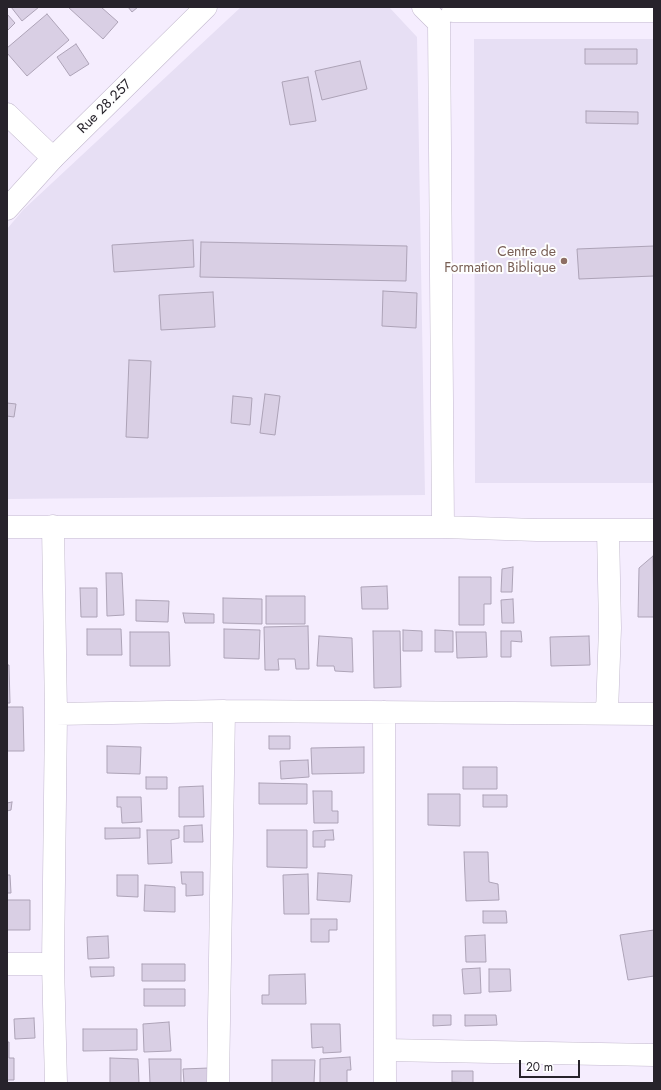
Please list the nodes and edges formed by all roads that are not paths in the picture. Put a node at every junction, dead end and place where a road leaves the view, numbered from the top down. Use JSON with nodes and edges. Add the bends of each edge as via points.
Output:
{"nodes":[{"id":1,"x":206,"y":7,"type":"edge"},
{"id":2,"x":423,"y":7,"type":"edge"},
{"id":3,"x":654,"y":11,"type":"edge"},
{"id":4,"x":450,"y":14,"type":"edge"},
{"id":5,"x":7,"y":114,"type":"edge"},
{"id":6,"x":53,"y":158,"type":"junction"},
{"id":7,"x":7,"y":209,"type":"edge"},
{"id":8,"x":53,"y":526,"type":"junction"},
{"id":9,"x":7,"y":527,"type":"edge"},
{"id":10,"x":443,"y":527,"type":"junction"},
{"id":11,"x":608,"y":530,"type":"junction"},
{"id":12,"x":654,"y":530,"type":"edge"},
{"id":13,"x":224,"y":711,"type":"junction"},
{"id":14,"x":384,"y":712,"type":"junction"},
{"id":15,"x":607,"y":712,"type":"junction"},
{"id":16,"x":56,"y":714,"type":"junction"},
{"id":17,"x":654,"y":714,"type":"edge"},
{"id":18,"x":7,"y":964,"type":"edge"},
{"id":19,"x":53,"y":964,"type":"junction"},
{"id":20,"x":385,"y":1050,"type":"junction"},
{"id":21,"x":654,"y":1055,"type":"edge"},
{"id":22,"x":56,"y":1083,"type":"edge"},
{"id":23,"x":218,"y":1083,"type":"edge"},
{"id":24,"x":385,"y":1083,"type":"edge"}],
"edges":[{"from":1,"to":6,"type":"street","name":"Rue 28.257"},
{"from":2,"to":4,"type":"street"},
{"from":3,"to":4,"type":"street"},
{"from":4,"to":10,"type":"street"},
{"from":5,"to":6,"type":"street"},
{"from":6,"to":7,"type":"street","name":"Rue 28.257"},
{"from":8,"to":9,"type":"street"},
{"from":8,"to":10,"type":"street"},
{"from":8,"to":16,"type":"street"},
{"from":10,"to":11,"type":"street"},
{"from":11,"to":12,"type":"street"},
{"from":11,"to":15,"type":"street","via":[[610,628]]},
{"from":13,"to":14,"type":"street"},
{"from":13,"to":16,"type":"street"},
{"from":13,"to":23,"type":"street"},
{"from":14,"to":15,"type":"street"},
{"from":14,"to":20,"type":"street"},
{"from":15,"to":17,"type":"street"},
{"from":16,"to":19,"type":"street"},
{"from":18,"to":19,"type":"street"},
{"from":19,"to":22,"type":"street"},
{"from":20,"to":21,"type":"street"},
{"from":20,"to":24,"type":"street"}]}
